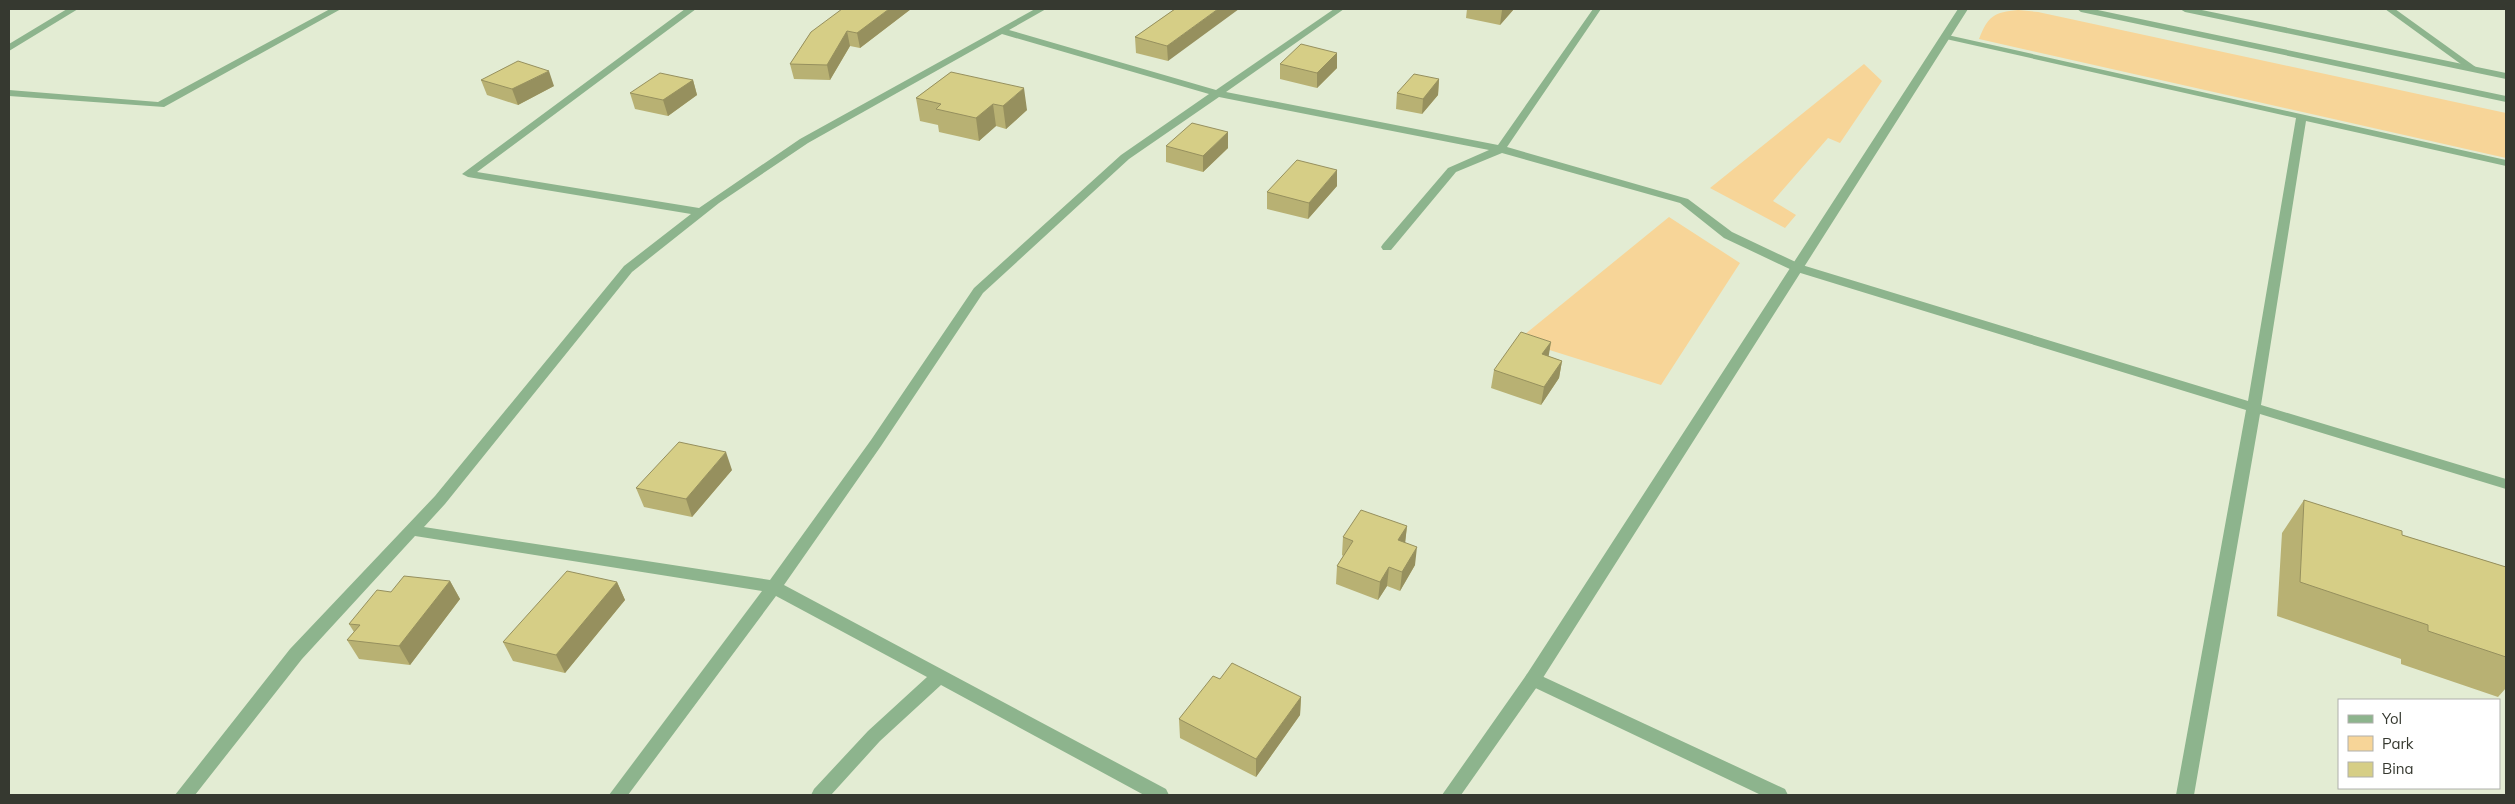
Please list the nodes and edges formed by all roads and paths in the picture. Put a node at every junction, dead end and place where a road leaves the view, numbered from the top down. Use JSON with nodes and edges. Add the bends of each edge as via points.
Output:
{"nodes":[{"id":1,"x":73,"y":9,"type":"edge"},
{"id":2,"x":336,"y":9,"type":"edge"},
{"id":3,"x":691,"y":9,"type":"edge"},
{"id":4,"x":1041,"y":9,"type":"edge"},
{"id":5,"x":1340,"y":9,"type":"edge"},
{"id":6,"x":1597,"y":9,"type":"edge"},
{"id":7,"x":1963,"y":9,"type":"edge"},
{"id":8,"x":2081,"y":9,"type":"edge"},
{"id":9,"x":2185,"y":9,"type":"edge"},
{"id":10,"x":2389,"y":9,"type":"edge"},
{"id":11,"x":1001,"y":31,"type":"junction"},
{"id":12,"x":1946,"y":36,"type":"junction"},
{"id":13,"x":9,"y":48,"type":"edge"},
{"id":14,"x":2472,"y":68,"type":"junction"},
{"id":15,"x":2506,"y":76,"type":"edge"},
{"id":16,"x":9,"y":93,"type":"edge"},
{"id":17,"x":1219,"y":94,"type":"junction"},
{"id":18,"x":2506,"y":99,"type":"edge"},
{"id":19,"x":2301,"y":116,"type":"junction"},
{"id":20,"x":1501,"y":149,"type":"junction"},
{"id":21,"x":2506,"y":163,"type":"edge"},
{"id":22,"x":702,"y":212,"type":"junction"},
{"id":23,"x":1387,"y":247,"type":"dead end"},
{"id":24,"x":1798,"y":268,"type":"junction"},
{"id":25,"x":2254,"y":406,"type":"junction"},
{"id":26,"x":2506,"y":484,"type":"edge"},
{"id":27,"x":410,"y":530,"type":"junction"},
{"id":28,"x":774,"y":587,"type":"junction"},
{"id":29,"x":940,"y":676,"type":"junction"},
{"id":30,"x":1533,"y":679,"type":"junction"},
{"id":31,"x":184,"y":795,"type":"edge"},
{"id":32,"x":618,"y":795,"type":"edge"},
{"id":33,"x":820,"y":795,"type":"edge"},
{"id":34,"x":1160,"y":795,"type":"edge"},
{"id":35,"x":1451,"y":795,"type":"edge"},
{"id":36,"x":1779,"y":795,"type":"edge"},
{"id":37,"x":2185,"y":795,"type":"edge"}],
"edges":[{"from":1,"to":13,"type":"street"},
{"from":2,"to":16,"type":"street","via":[[160,105]]},
{"from":3,"to":22,"type":"street","via":[[468,174]]},
{"from":4,"to":11,"type":"street"},
{"from":5,"to":17,"type":"street"},
{"from":6,"to":20,"type":"street"},
{"from":7,"to":12,"type":"street"},
{"from":8,"to":18,"type":"street"},
{"from":9,"to":14,"type":"street"},
{"from":10,"to":14,"type":"street"},
{"from":11,"to":17,"type":"street"},
{"from":11,"to":22,"type":"street","via":[[804,141]]},
{"from":12,"to":19,"type":"street"},
{"from":12,"to":24,"type":"street"},
{"from":14,"to":15,"type":"street"},
{"from":17,"to":20,"type":"street"},
{"from":17,"to":28,"type":"street","via":[[1125,157],[978,291]]},
{"from":19,"to":21,"type":"street"},
{"from":19,"to":25,"type":"street"},
{"from":20,"to":23,"type":"street","via":[[1452,170]]},
{"from":20,"to":24,"type":"street","via":[[1684,200],[1728,236]]},
{"from":22,"to":27,"type":"street","via":[[628,269],[440,500]]},
{"from":24,"to":25,"type":"street"},
{"from":24,"to":30,"type":"street"},
{"from":25,"to":26,"type":"street"},
{"from":25,"to":37,"type":"street"},
{"from":27,"to":28,"type":"street"},
{"from":27,"to":31,"type":"street","via":[[296,654]]},
{"from":28,"to":29,"type":"street"},
{"from":28,"to":32,"type":"street"},
{"from":29,"to":33,"type":"street","via":[[874,736]]},
{"from":29,"to":34,"type":"street"},
{"from":30,"to":35,"type":"street"},
{"from":30,"to":36,"type":"street"}]}
